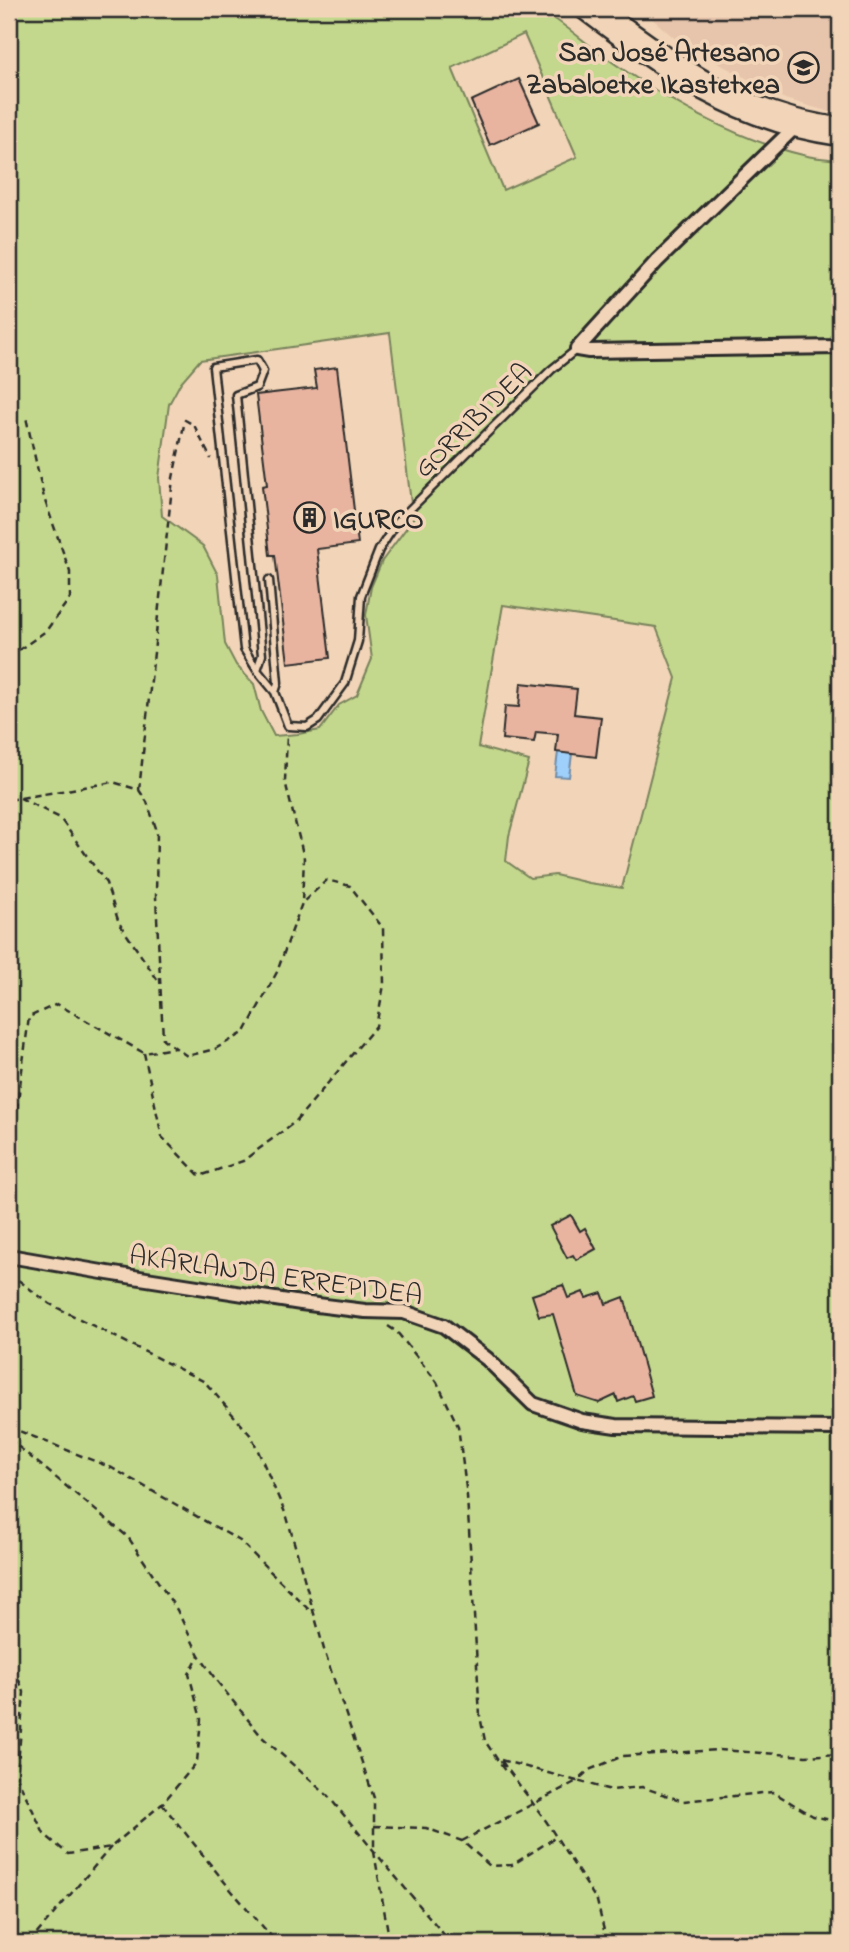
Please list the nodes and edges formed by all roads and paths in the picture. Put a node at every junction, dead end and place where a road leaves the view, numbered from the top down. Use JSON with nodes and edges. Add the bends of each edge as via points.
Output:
{"nodes":[{"id":1,"x":582,"y":9,"type":"edge"},
{"id":2,"x":602,"y":9,"type":"edge"},
{"id":3,"x":840,"y":126,"type":"edge"},
{"id":4,"x":794,"y":128,"type":"junction"},
{"id":5,"x":840,"y":137,"type":"edge"},
{"id":6,"x":840,"y":347,"type":"edge"},
{"id":7,"x":577,"y":349,"type":"junction"},
{"id":8,"x":26,"y":417,"type":"dead end"},
{"id":9,"x":212,"y":460,"type":"dead end"},
{"id":10,"x":269,"y":580,"type":"dead end"},
{"id":11,"x":9,"y":657,"type":"edge"},
{"id":12,"x":257,"y":670,"type":"junction"},
{"id":13,"x":275,"y":692,"type":"junction"},
{"id":14,"x":288,"y":726,"type":"junction"},
{"id":15,"x":139,"y":790,"type":"junction"},
{"id":16,"x":20,"y":798,"type":"junction"},
{"id":17,"x":9,"y":800,"type":"edge"},
{"id":18,"x":302,"y":903,"type":"junction"},
{"id":19,"x":159,"y":982,"type":"junction"},
{"id":20,"x":176,"y":1048,"type":"junction"},
{"id":21,"x":144,"y":1053,"type":"junction"},
{"id":22,"x":9,"y":1169,"type":"edge"},
{"id":23,"x":9,"y":1256,"type":"edge"},
{"id":24,"x":9,"y":1273,"type":"edge"},
{"id":25,"x":387,"y":1325,"type":"dead end"},
{"id":26,"x":9,"y":1427,"type":"edge"},
{"id":27,"x":840,"y":1428,"type":"edge"},
{"id":28,"x":9,"y":1440,"type":"edge"},
{"id":29,"x":314,"y":1616,"type":"junction"},
{"id":30,"x":199,"y":1655,"type":"junction"},
{"id":31,"x":9,"y":1657,"type":"edge"},
{"id":32,"x":840,"y":1754,"type":"edge"},
{"id":33,"x":500,"y":1759,"type":"junction"},
{"id":34,"x":577,"y":1781,"type":"junction"},
{"id":35,"x":532,"y":1803,"type":"junction"},
{"id":36,"x":162,"y":1804,"type":"junction"},
{"id":37,"x":840,"y":1822,"type":"edge"},
{"id":38,"x":374,"y":1826,"type":"junction"},
{"id":39,"x":556,"y":1837,"type":"junction"},
{"id":40,"x":462,"y":1841,"type":"junction"},
{"id":41,"x":111,"y":1847,"type":"junction"},
{"id":42,"x":374,"y":1852,"type":"junction"},
{"id":43,"x":29,"y":1943,"type":"edge"},
{"id":44,"x":277,"y":1943,"type":"edge"},
{"id":45,"x":400,"y":1943,"type":"edge"},
{"id":46,"x":451,"y":1943,"type":"edge"},
{"id":47,"x":607,"y":1943,"type":"edge"}],
"edges":[{"from":1,"to":4,"type":"main road","via":[[705,93],[750,115]]},
{"from":2,"to":3,"type":"main road","via":[[661,52],[727,91],[764,107]]},
{"from":4,"to":5,"type":"main road"},
{"from":4,"to":7,"type":"street","via":[[657,261]]},
{"from":6,"to":7,"type":"street"},
{"from":7,"to":14,"type":"lane","name":"GORRIBIDEA","via":[[397,522],[379,550],[361,596],[358,641],[345,683],[318,720],[307,727]]},
{"from":8,"to":11,"type":"path","via":[[44,498],[70,572],[70,598],[46,631]]},
{"from":9,"to":15,"type":"path","via":[[194,425],[185,420],[173,478]]},
{"from":10,"to":13,"type":"lane"},
{"from":12,"to":12,"type":"lane","via":[[244,649],[212,367],[257,360],[263,371],[257,387],[236,395],[262,655]]},
{"from":12,"to":13,"type":"lane"},
{"from":13,"to":14,"type":"lane"},
{"from":14,"to":18,"type":"path","via":[[285,781],[304,858]]},
{"from":15,"to":16,"type":"path","via":[[113,782]]},
{"from":15,"to":19,"type":"path","via":[[157,831]]},
{"from":16,"to":17,"type":"path"},
{"from":16,"to":19,"type":"path","via":[[60,818],[106,883],[119,923]]},
{"from":18,"to":20,"type":"path","via":[[277,972],[245,1032],[215,1049],[187,1056]]},
{"from":18,"to":21,"type":"path","via":[[327,880],[349,886],[383,928],[384,985],[376,1026],[296,1121],[243,1161],[200,1176],[162,1137]]},
{"from":19,"to":20,"type":"path","via":[[163,1040]]},
{"from":20,"to":21,"type":"path"},
{"from":21,"to":22,"type":"path","via":[[57,1004],[29,1017]]},
{"from":23,"to":27,"type":"street","name":"AKARLANDA ERREPIDEA","via":[[301,1303],[404,1312],[444,1326],[487,1359],[533,1404],[582,1421],[616,1426]]},
{"from":24,"to":29,"type":"path","via":[[50,1304],[205,1382],[252,1437],[287,1517]]},
{"from":25,"to":33,"type":"path","via":[[437,1382],[458,1426],[467,1496],[480,1716],[485,1741],[505,1771]]},
{"from":26,"to":29,"type":"path","via":[[112,1468],[240,1541]]},
{"from":28,"to":30,"type":"path","via":[[128,1537],[177,1610]]},
{"from":29,"to":38,"type":"path","via":[[374,1798]]},
{"from":30,"to":36,"type":"path","via":[[189,1674],[201,1719],[197,1762]]},
{"from":30,"to":42,"type":"path","via":[[262,1737],[328,1796]]},
{"from":31,"to":41,"type":"path","via":[[24,1692],[17,1777],[44,1834],[68,1854]]},
{"from":32,"to":34,"type":"path","via":[[719,1750],[623,1756],[589,1770]]},
{"from":33,"to":34,"type":"path"},
{"from":33,"to":35,"type":"path"},
{"from":34,"to":35,"type":"path"},
{"from":34,"to":37,"type":"path","via":[[611,1790],[642,1787],[683,1801],[773,1792],[813,1816]]},
{"from":35,"to":39,"type":"path"},
{"from":35,"to":40,"type":"path"},
{"from":36,"to":41,"type":"path"},
{"from":36,"to":44,"type":"path"},
{"from":38,"to":40,"type":"path","via":[[426,1828]]},
{"from":38,"to":42,"type":"path"},
{"from":39,"to":40,"type":"path","via":[[512,1866],[490,1866]]},
{"from":39,"to":47,"type":"path","via":[[597,1901]]},
{"from":41,"to":43,"type":"path"},
{"from":42,"to":45,"type":"path","via":[[388,1931]]},
{"from":42,"to":46,"type":"path"}]}
